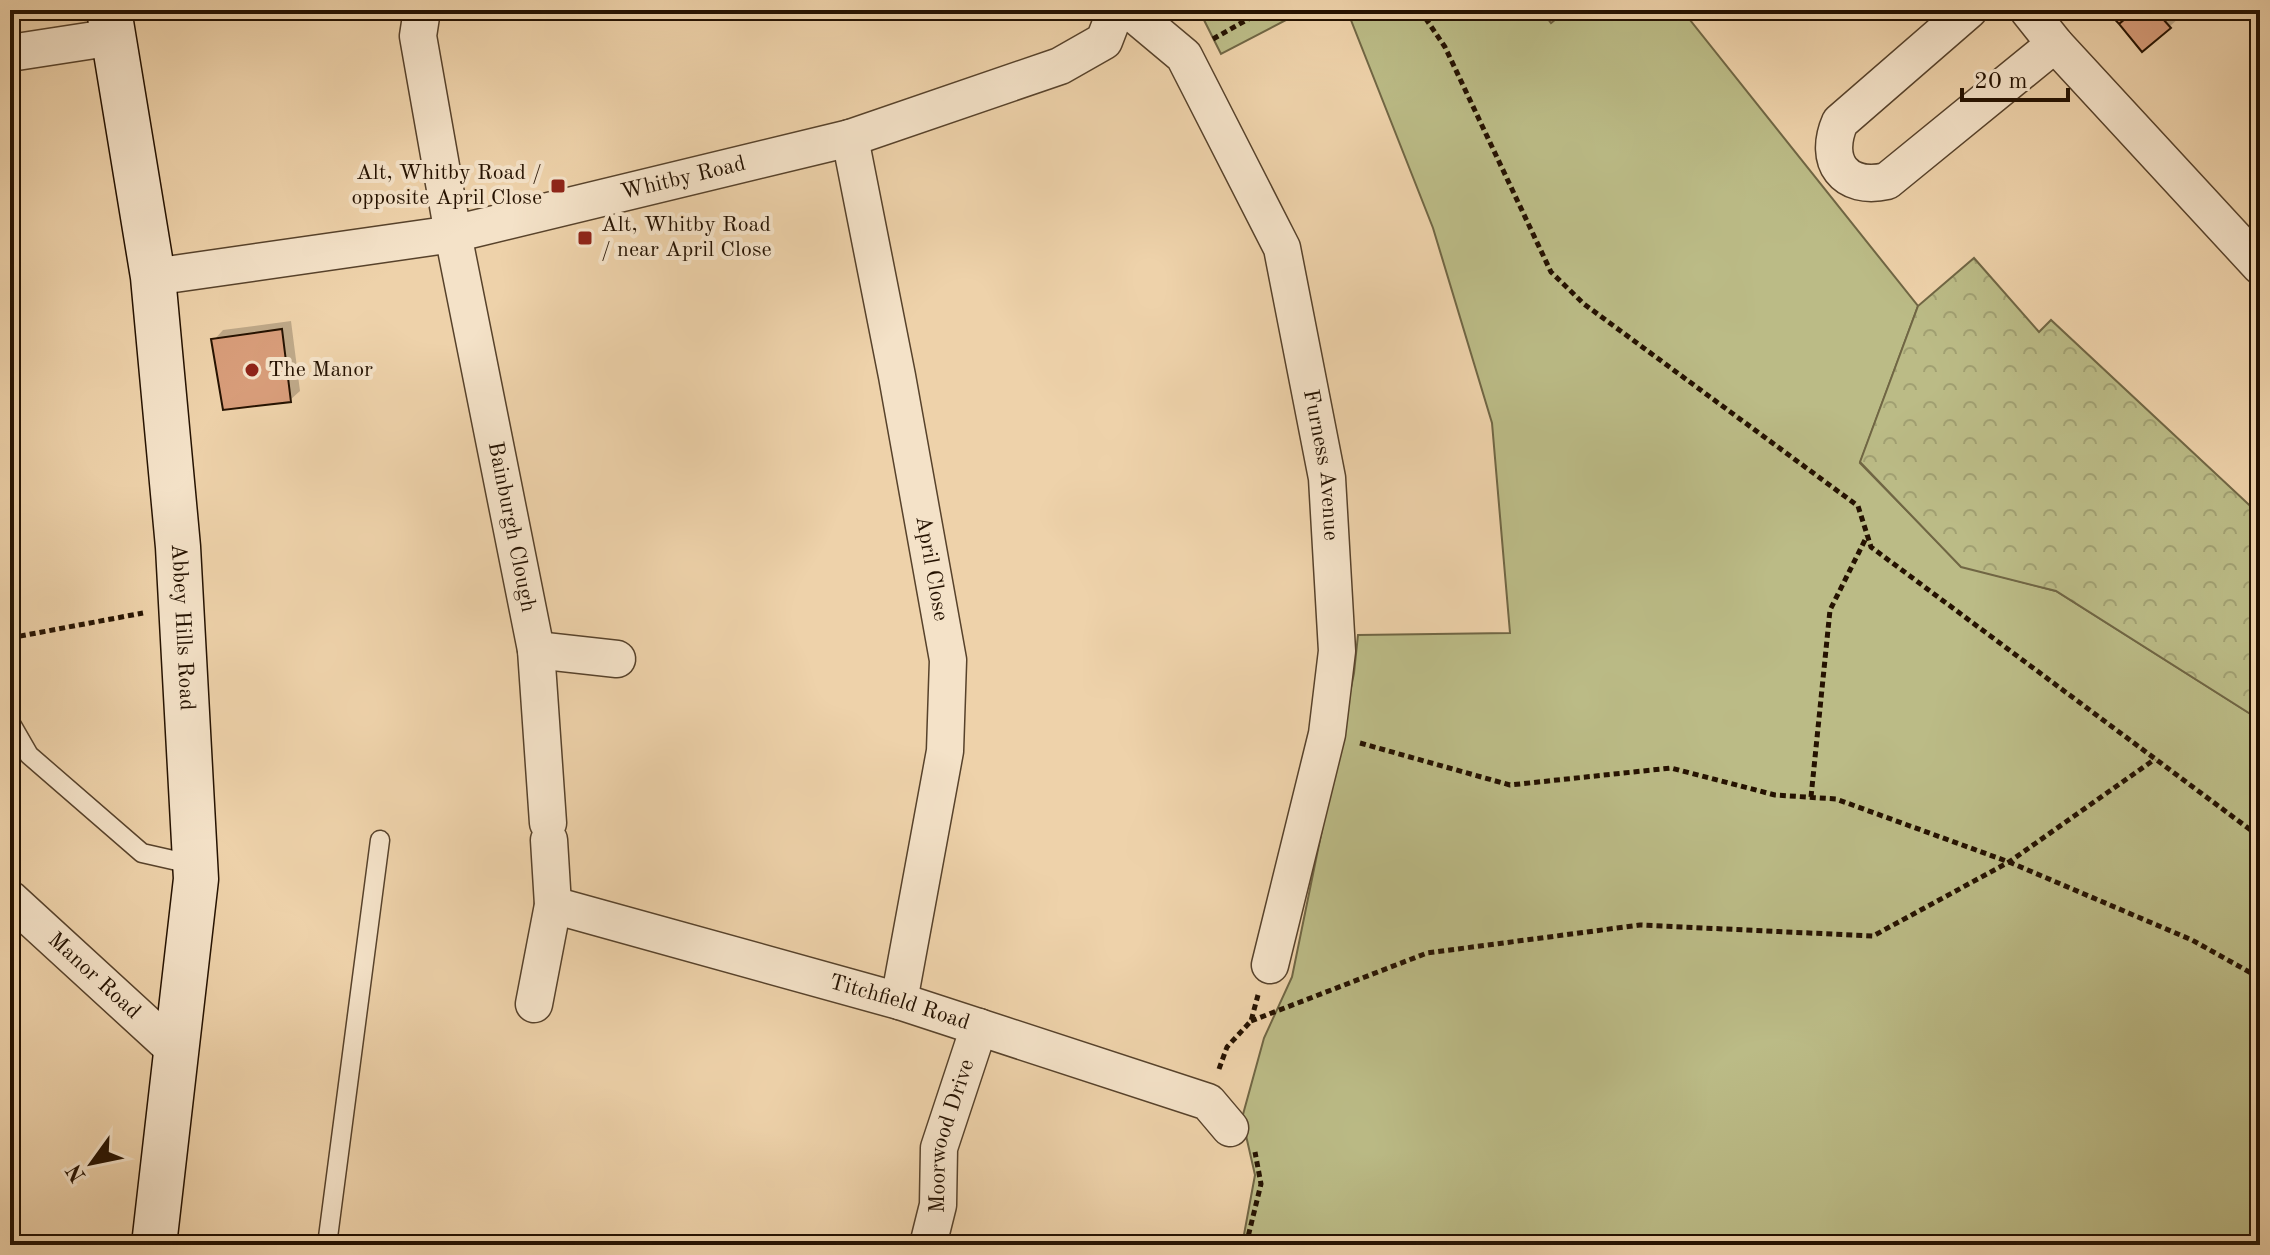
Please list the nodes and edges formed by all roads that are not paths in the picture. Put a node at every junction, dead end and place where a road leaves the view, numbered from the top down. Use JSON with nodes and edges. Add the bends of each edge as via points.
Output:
{"nodes":[{"id":1,"x":422,"y":10,"type":"edge"},
{"id":2,"x":1129,"y":10,"type":"edge"},
{"id":3,"x":1969,"y":10,"type":"edge"},
{"id":4,"x":2028,"y":10,"type":"edge"},
{"id":5,"x":112,"y":23,"type":"edge"},
{"id":6,"x":1110,"y":25,"type":"edge"},
{"id":7,"x":2055,"y":44,"type":"junction"},
{"id":8,"x":10,"y":53,"type":"edge"},
{"id":9,"x":850,"y":138,"type":"junction"},
{"id":10,"x":453,"y":234,"type":"junction"},
{"id":11,"x":2258,"y":262,"type":"edge"},
{"id":12,"x":153,"y":277,"type":"junction"},
{"id":13,"x":536,"y":650,"type":"junction"},
{"id":14,"x":617,"y":659,"type":"dead end"},
{"id":15,"x":10,"y":722,"type":"edge"},
{"id":16,"x":380,"y":840,"type":"dead end"},
{"id":17,"x":195,"y":865,"type":"junction"},
{"id":18,"x":10,"y":899,"type":"edge"},
{"id":19,"x":553,"y":905,"type":"junction"},
{"id":20,"x":1270,"y":965,"type":"road end"},
{"id":21,"x":899,"y":1001,"type":"junction"},
{"id":22,"x":534,"y":1004,"type":"dead end"},
{"id":23,"x":979,"y":1027,"type":"junction"},
{"id":24,"x":177,"y":1052,"type":"junction"},
{"id":25,"x":1219,"y":1115,"type":"road end"},
{"id":26,"x":154,"y":1245,"type":"edge"},
{"id":27,"x":327,"y":1245,"type":"edge"},
{"id":28,"x":928,"y":1245,"type":"edge"}],
"edges":[{"from":1,"to":10,"type":"street","name":"Bainburgh Clough","via":[[418,36]]},
{"from":2,"to":20,"type":"street","name":"Furness Avenue","via":[[1184,56],[1282,248],[1327,478],[1337,651],[1327,734]]},
{"from":3,"to":7,"type":"street","via":[[1840,122],[1833,149],[1849,178],[1872,185],[1887,181]]},
{"from":4,"to":7,"type":"street"},
{"from":5,"to":8,"type":"street"},
{"from":5,"to":12,"type":"main road","name":"Abbey Hills Road"},
{"from":6,"to":9,"type":"street","name":"Whitby Road","via":[[1060,66]]},
{"from":7,"to":11,"type":"street"},
{"from":9,"to":10,"type":"street","name":"Whitby Road"},
{"from":9,"to":21,"type":"street","name":"April Close","via":[[948,660],[945,751]]},
{"from":10,"to":12,"type":"street","name":"Whitby Road"},
{"from":10,"to":13,"type":"street","name":"Bainburgh Clough"},
{"from":12,"to":17,"type":"main road","name":"Abbey Hills Road","via":[[178,547]]},
{"from":13,"to":14,"type":"street"},
{"from":13,"to":19,"type":"street","name":"Bainburgh Clough"},
{"from":15,"to":17,"type":"lane","via":[[29,755],[142,853]]},
{"from":16,"to":27,"type":"lane"},
{"from":17,"to":24,"type":"main road","name":"Abbey Hills Road"},
{"from":18,"to":24,"type":"street","name":"Manor Road"},
{"from":19,"to":21,"type":"street","name":"Titchfield Road"},
{"from":19,"to":22,"type":"street","name":"Bainburgh Clough"},
{"from":21,"to":23,"type":"street","name":"Titchfield Road"},
{"from":23,"to":25,"type":"street","name":"Titchfield Road"},
{"from":23,"to":28,"type":"street","name":"Moorwood Drive","via":[[939,1148],[938,1205]]},
{"from":24,"to":26,"type":"main road","name":"Abbey Hills Road"}]}
